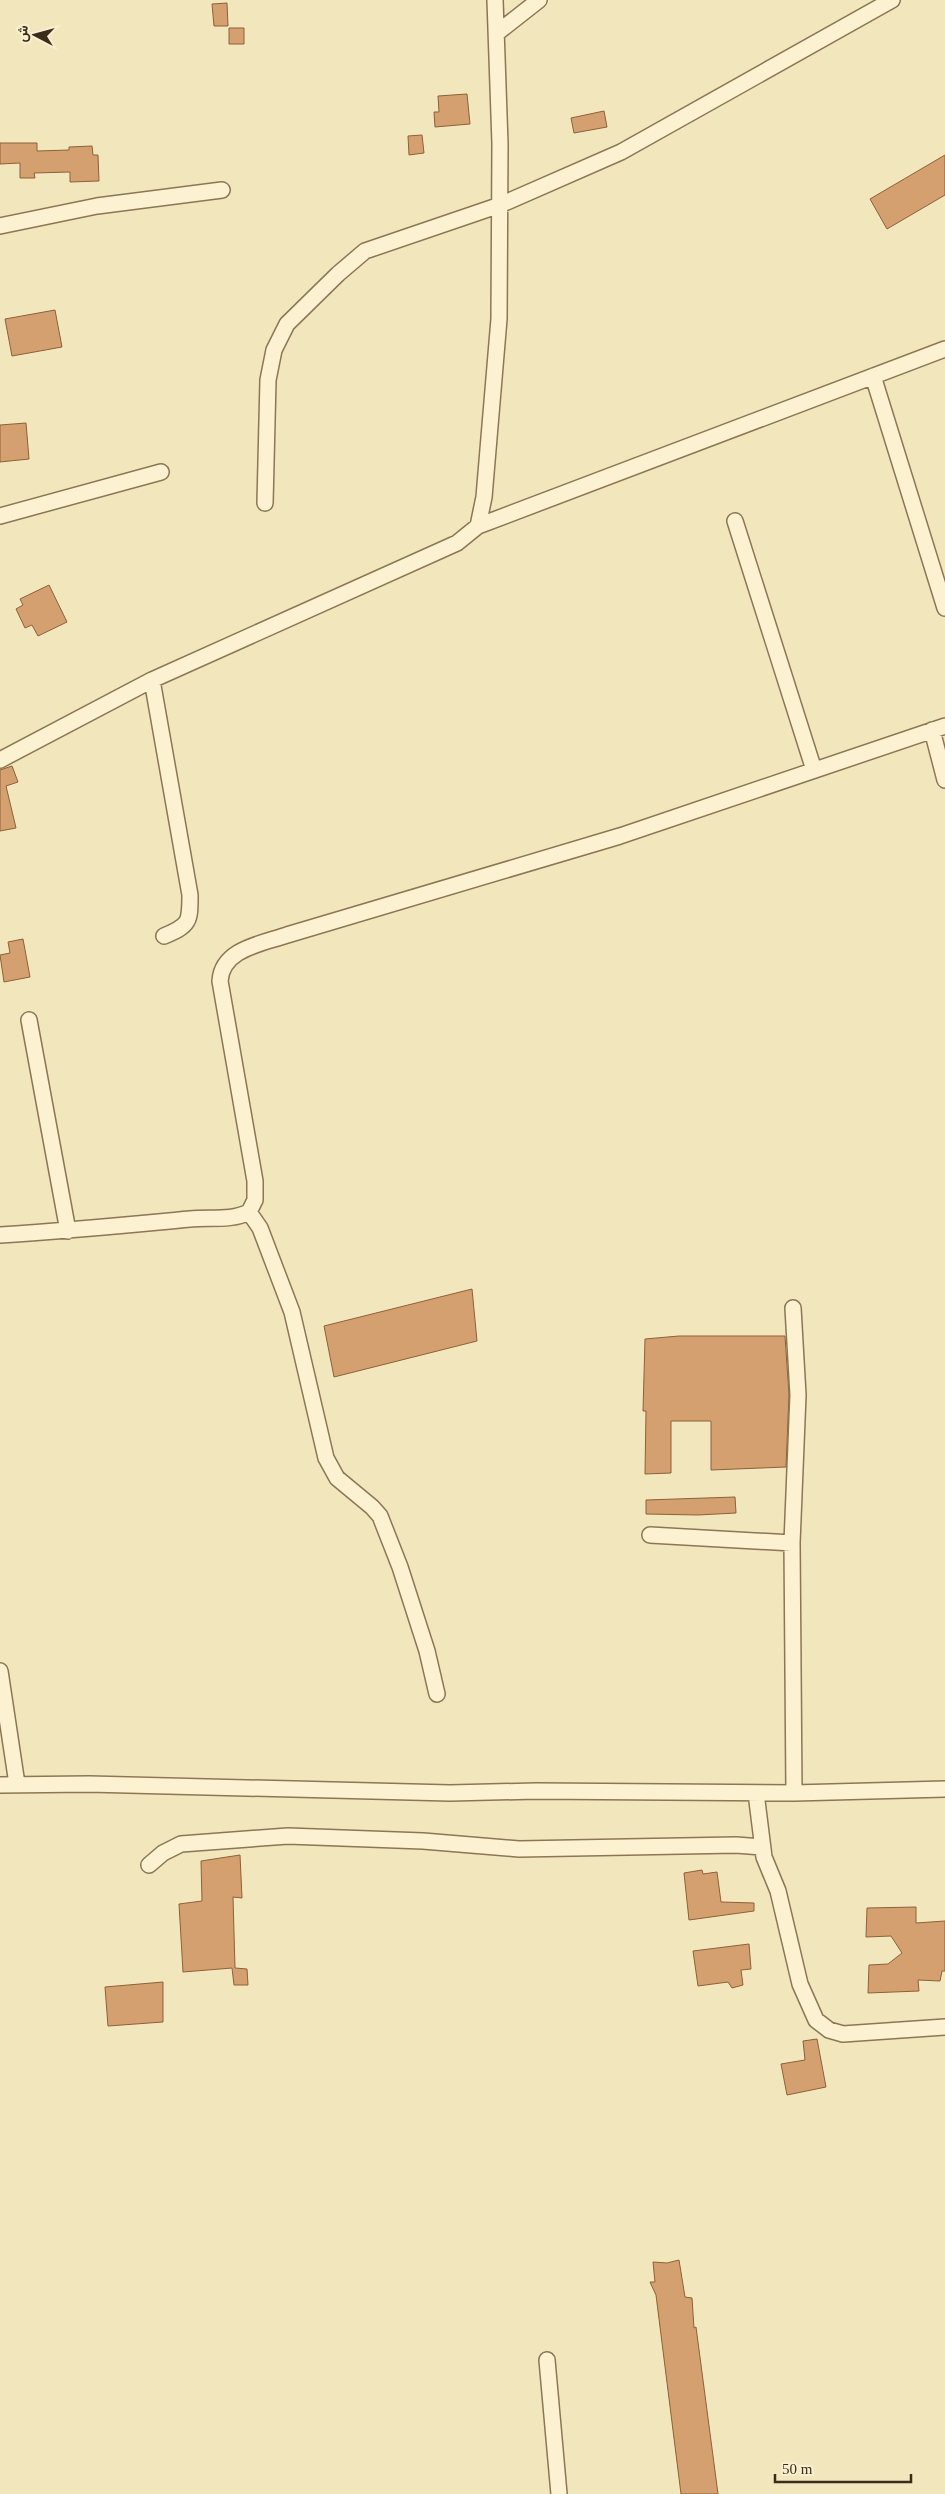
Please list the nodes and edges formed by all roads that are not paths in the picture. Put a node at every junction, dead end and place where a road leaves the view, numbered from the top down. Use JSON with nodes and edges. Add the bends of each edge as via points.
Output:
{"nodes":[{"id":1,"x":495,"y":0,"type":"edge"},
{"id":2,"x":539,"y":0,"type":"edge"},
{"id":3,"x":892,"y":0,"type":"edge"},
{"id":4,"x":497,"y":33,"type":"junction"},
{"id":5,"x":222,"y":190,"type":"dead end"},
{"id":6,"x":500,"y":205,"type":"junction"},
{"id":7,"x":0,"y":226,"type":"edge"},
{"id":8,"x":945,"y":349,"type":"edge"},
{"id":9,"x":873,"y":376,"type":"junction"},
{"id":10,"x":161,"y":472,"type":"dead end"},
{"id":11,"x":265,"y":503,"type":"dead end"},
{"id":12,"x":0,"y":516,"type":"edge"},
{"id":13,"x":735,"y":521,"type":"dead end"},
{"id":14,"x":478,"y":526,"type":"junction"},
{"id":15,"x":945,"y":608,"type":"edge"},
{"id":16,"x":152,"y":680,"type":"junction"},
{"id":17,"x":939,"y":728,"type":"edge"},
{"id":18,"x":0,"y":760,"type":"edge"},
{"id":19,"x":814,"y":770,"type":"junction"},
{"id":20,"x":945,"y":780,"type":"edge"},
{"id":21,"x":164,"y":936,"type":"dead end"},
{"id":22,"x":29,"y":1020,"type":"dead end"},
{"id":23,"x":249,"y":1212,"type":"junction"},
{"id":24,"x":68,"y":1231,"type":"junction"},
{"id":25,"x":0,"y":1235,"type":"edge"},
{"id":26,"x":793,"y":1308,"type":"dead end"},
{"id":27,"x":650,"y":1535,"type":"dead end"},
{"id":28,"x":792,"y":1543,"type":"junction"},
{"id":29,"x":0,"y":1671,"type":"edge"},
{"id":30,"x":438,"y":1694,"type":"dead end"},
{"id":31,"x":0,"y":1784,"type":"edge"},
{"id":32,"x":17,"y":1784,"type":"junction"},
{"id":33,"x":945,"y":1789,"type":"edge"},
{"id":34,"x":756,"y":1793,"type":"junction"},
{"id":35,"x":794,"y":1793,"type":"junction"},
{"id":36,"x":762,"y":1847,"type":"junction"},
{"id":37,"x":149,"y":1865,"type":"dead end"},
{"id":38,"x":945,"y":2027,"type":"edge"},
{"id":39,"x":547,"y":2360,"type":"dead end"},
{"id":40,"x":558,"y":2494,"type":"edge"}],
"edges":[{"from":1,"to":4,"type":"street"},
{"from":2,"to":4,"type":"street"},
{"from":3,"to":6,"type":"street","via":[[621,152]]},
{"from":4,"to":6,"type":"street"},
{"from":5,"to":7,"type":"street","via":[[97,206]]},
{"from":6,"to":11,"type":"street","via":[[365,251],[287,324],[274,350],[268,380]]},
{"from":6,"to":14,"type":"street","via":[[499,319],[484,505]]},
{"from":8,"to":9,"type":"street"},
{"from":9,"to":14,"type":"street"},
{"from":9,"to":15,"type":"street"},
{"from":10,"to":12,"type":"street"},
{"from":13,"to":19,"type":"street"},
{"from":14,"to":16,"type":"street","via":[[440,552]]},
{"from":16,"to":18,"type":"street"},
{"from":16,"to":21,"type":"street","via":[[190,895],[189,921],[182,929]]},
{"from":17,"to":19,"type":"street"},
{"from":17,"to":20,"type":"street"},
{"from":19,"to":23,"type":"street","via":[[620,836],[233,954],[221,970],[220,981],[255,1181],[255,1200]]},
{"from":22,"to":24,"type":"street"},
{"from":23,"to":24,"type":"street","via":[[237,1217],[192,1218]]},
{"from":23,"to":30,"type":"street","via":[[260,1228],[292,1312],[326,1458],[337,1478],[380,1516],[400,1567]]},
{"from":24,"to":25,"type":"street"},
{"from":26,"to":28,"type":"street","via":[[798,1395]]},
{"from":27,"to":28,"type":"street"},
{"from":28,"to":35,"type":"street"},
{"from":29,"to":32,"type":"street"},
{"from":31,"to":32,"type":"street"},
{"from":32,"to":34,"type":"street","via":[[346,1792]]},
{"from":33,"to":35,"type":"street"},
{"from":34,"to":35,"type":"street"},
{"from":34,"to":36,"type":"street"},
{"from":36,"to":37,"type":"street","via":[[736,1844],[519,1849],[423,1841],[288,1836],[181,1844],[162,1853]]},
{"from":36,"to":38,"type":"street","via":[[782,1907],[800,1984],[816,2020],[829,2030],[843,2034]]},
{"from":39,"to":40,"type":"street"}]}
